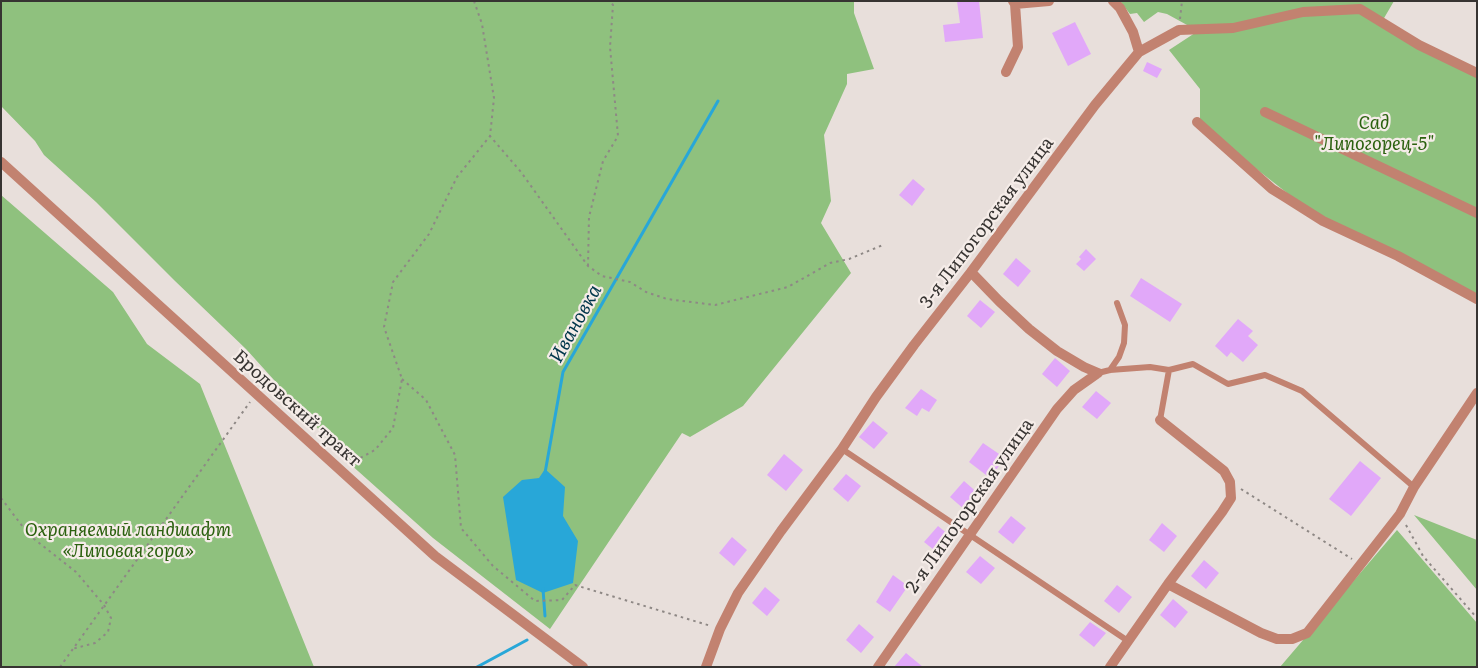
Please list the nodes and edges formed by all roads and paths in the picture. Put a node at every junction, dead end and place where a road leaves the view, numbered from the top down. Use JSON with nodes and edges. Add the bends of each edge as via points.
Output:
{"nodes":[{"id":1,"x":474,"y":1,"type":"edge"},
{"id":2,"x":610,"y":1,"type":"edge"},
{"id":3,"x":1049,"y":1,"type":"edge"},
{"id":4,"x":1113,"y":1,"type":"edge"},
{"id":5,"x":1182,"y":1,"type":"edge"},
{"id":6,"x":1014,"y":3,"type":"edge"},
{"id":7,"x":1179,"y":30,"type":"junction"},
{"id":8,"x":1139,"y":52,"type":"junction"},
{"id":9,"x":1006,"y":72,"type":"dead end"},
{"id":10,"x":1477,"y":73,"type":"edge"},
{"id":11,"x":1265,"y":112,"type":"dead end"},
{"id":12,"x":1197,"y":122,"type":"dead end"},
{"id":13,"x":490,"y":136,"type":"junction"},
{"id":14,"x":1,"y":162,"type":"edge"},
{"id":15,"x":1477,"y":213,"type":"edge"},
{"id":16,"x":883,"y":245,"type":"dead end"},
{"id":17,"x":588,"y":266,"type":"junction"},
{"id":18,"x":971,"y":272,"type":"junction"},
{"id":19,"x":1477,"y":299,"type":"edge"},
{"id":20,"x":1116,"y":304,"type":"dead end"},
{"id":21,"x":1110,"y":370,"type":"junction"},
{"id":22,"x":1169,"y":370,"type":"junction"},
{"id":23,"x":1098,"y":373,"type":"junction"},
{"id":24,"x":402,"y":379,"type":"junction"},
{"id":25,"x":1477,"y":393,"type":"edge"},
{"id":26,"x":256,"y":394,"type":"junction"},
{"id":27,"x":1160,"y":420,"type":"joint"},
{"id":28,"x":842,"y":449,"type":"junction"},
{"id":29,"x":339,"y":469,"type":"junction"},
{"id":30,"x":1230,"y":482,"type":"junction"},
{"id":31,"x":1414,"y":487,"type":"junction"},
{"id":32,"x":1,"y":498,"type":"edge"},
{"id":33,"x":1400,"y":514,"type":"junction"},
{"id":34,"x":971,"y":535,"type":"junction"},
{"id":35,"x":1360,"y":564,"type":"junction"},
{"id":36,"x":1168,"y":584,"type":"junction"},
{"id":37,"x":104,"y":605,"type":"junction"},
{"id":38,"x":1477,"y":618,"type":"edge"},
{"id":39,"x":720,"y":629,"type":"junction"},
{"id":40,"x":1128,"y":641,"type":"junction"},
{"id":41,"x":72,"y":649,"type":"junction"},
{"id":42,"x":60,"y":667,"type":"edge"},
{"id":43,"x":583,"y":667,"type":"edge"},
{"id":44,"x":706,"y":667,"type":"edge"},
{"id":45,"x":878,"y":667,"type":"edge"},
{"id":46,"x":1110,"y":667,"type":"edge"}],
"edges":[{"from":1,"to":13,"type":"path","via":[[482,24],[494,98]]},
{"from":2,"to":17,"type":"path","via":[[613,5],[610,47],[618,136],[603,161],[589,217]]},
{"from":3,"to":6,"type":"street"},
{"from":4,"to":8,"type":"street","via":[[1120,8]]},
{"from":5,"to":7,"type":"path"},
{"from":6,"to":9,"type":"street","via":[[1018,47]]},
{"from":7,"to":8,"type":"street","name":"3-я Липогорская улица"},
{"from":7,"to":10,"type":"street","name":"3-я Липогорская улица","via":[[1233,28],[1303,12],[1360,9],[1419,45]]},
{"from":8,"to":18,"type":"street","name":"3-я Липогорская улица","via":[[1095,105]]},
{"from":11,"to":15,"type":"street"},
{"from":12,"to":19,"type":"street","via":[[1285,198],[1323,221],[1398,256]]},
{"from":13,"to":17,"type":"path","via":[[521,172]]},
{"from":13,"to":24,"type":"path","via":[[457,176],[429,234],[394,282],[384,327]]},
{"from":14,"to":26,"type":"street","name":"Бродовский тракт"},
{"from":16,"to":17,"type":"path","via":[[830,263],[788,287],[714,305],[646,292],[630,282],[602,276]]},
{"from":18,"to":23,"type":"street","via":[[1057,352]]},
{"from":18,"to":28,"type":"street","name":"3-я Липогорская улица","via":[[876,397]]},
{"from":20,"to":21,"type":"lane","via":[[1125,325],[1124,343]]},
{"from":21,"to":22,"type":"lane","via":[[1150,367]]},
{"from":21,"to":23,"type":"lane"},
{"from":22,"to":27,"type":"lane"},
{"from":22,"to":31,"type":"lane","via":[[1192,364],[1228,384],[1265,375],[1302,390]]},
{"from":23,"to":34,"type":"street","name":"2-я Липогорская улица","via":[[1074,390],[1057,408]]},
{"from":24,"to":29,"type":"path","via":[[393,428],[375,450]]},
{"from":24,"to":39,"type":"path","via":[[426,400],[455,456],[461,528],[493,566],[535,601],[562,600],[575,585]]},
{"from":25,"to":31,"type":"street"},
{"from":26,"to":29,"type":"street","name":"Бродовский тракт"},
{"from":26,"to":37,"type":"path"},
{"from":27,"to":30,"type":"street","via":[[1224,471]]},
{"from":28,"to":34,"type":"lane"},
{"from":28,"to":39,"type":"street","name":"3-я Липогорская улица","via":[[738,593]]},
{"from":29,"to":43,"type":"street","name":"Бродовский тракт","via":[[435,556]]},
{"from":30,"to":35,"type":"path"},
{"from":30,"to":36,"type":"street","via":[[1231,498]]},
{"from":31,"to":33,"type":"street"},
{"from":32,"to":37,"type":"path","via":[[29,535],[76,572]]},
{"from":33,"to":35,"type":"street"},
{"from":33,"to":38,"type":"path","via":[[1423,556]]},
{"from":34,"to":40,"type":"lane"},
{"from":34,"to":45,"type":"street","name":"2-я Липогорская улица"},
{"from":35,"to":36,"type":"street","via":[[1307,633],[1292,639],[1277,639],[1262,633]]},
{"from":36,"to":40,"type":"street"},
{"from":37,"to":41,"type":"path"},
{"from":37,"to":41,"type":"path","via":[[111,618],[108,632],[95,643]]},
{"from":39,"to":44,"type":"street","name":"3-я Липогорская улица"},
{"from":40,"to":46,"type":"street"},
{"from":41,"to":42,"type":"path"}]}
